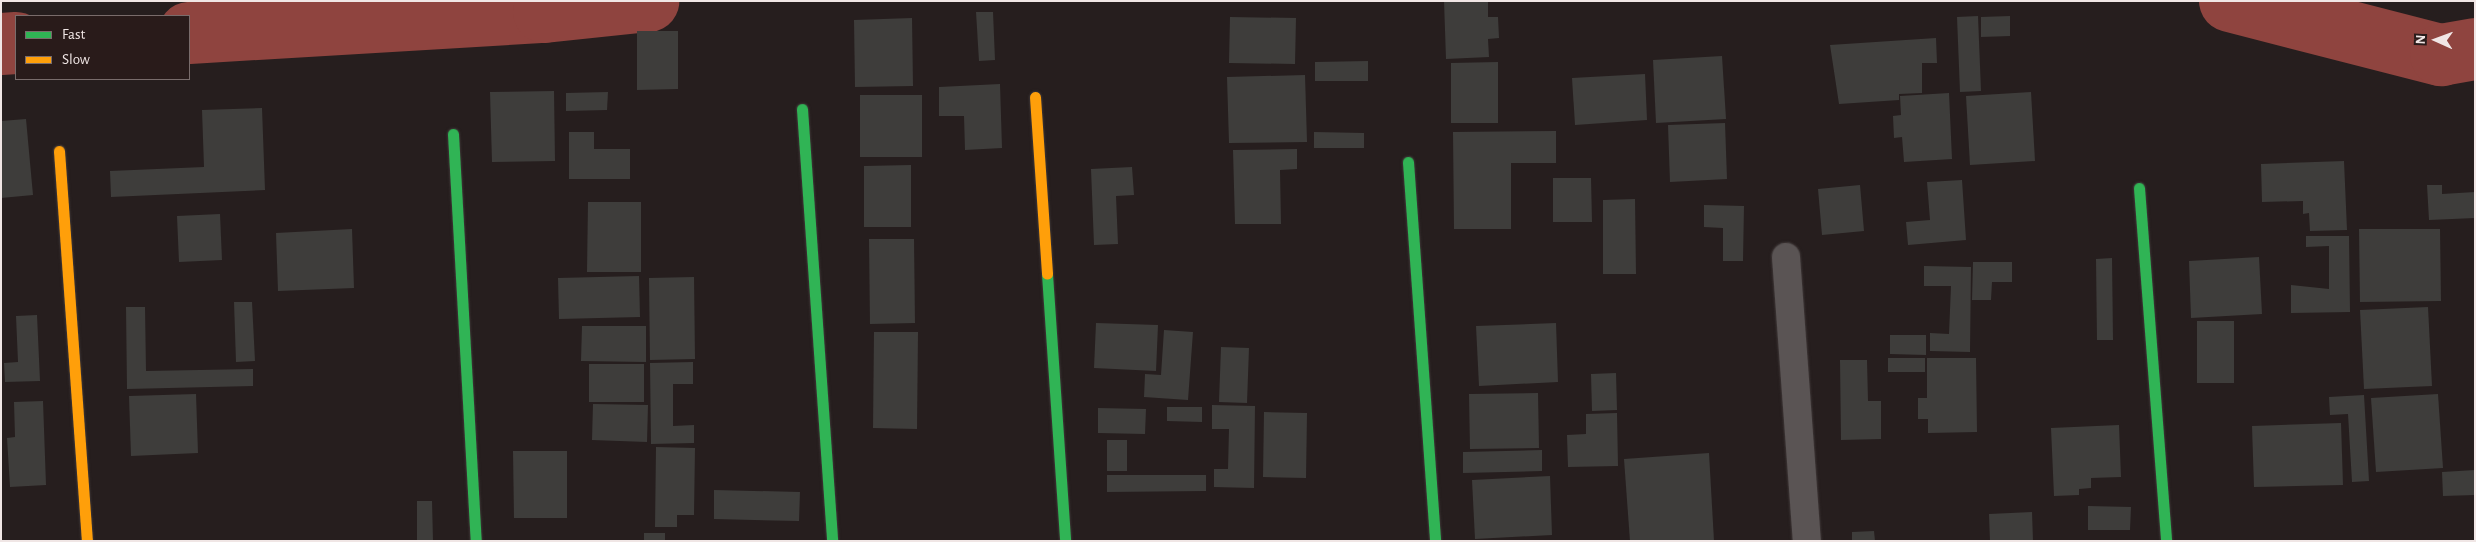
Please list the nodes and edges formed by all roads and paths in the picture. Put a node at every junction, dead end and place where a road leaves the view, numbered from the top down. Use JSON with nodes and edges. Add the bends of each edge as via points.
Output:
{"nodes":[{"id":1,"x":1035,"y":97,"type":"dead end"},
{"id":2,"x":802,"y":109,"type":"dead end"},
{"id":3,"x":453,"y":134,"type":"dead end"},
{"id":4,"x":59,"y":151,"type":"dead end"},
{"id":5,"x":1408,"y":162,"type":"dead end"},
{"id":6,"x":2139,"y":188,"type":"dead end"},
{"id":7,"x":1786,"y":257,"type":"dead end"},
{"id":8,"x":86,"y":541,"type":"edge"},
{"id":9,"x":476,"y":541,"type":"edge"},
{"id":10,"x":832,"y":541,"type":"edge"},
{"id":11,"x":1065,"y":541,"type":"edge"},
{"id":12,"x":1435,"y":541,"type":"edge"},
{"id":13,"x":1807,"y":541,"type":"edge"},
{"id":14,"x":2166,"y":541,"type":"edge"}],
"edges":[{"from":1,"to":11,"type":"street"},
{"from":2,"to":10,"type":"street"},
{"from":3,"to":9,"type":"street"},
{"from":4,"to":8,"type":"street"},
{"from":5,"to":12,"type":"street"},
{"from":6,"to":14,"type":"street"},
{"from":7,"to":13,"type":"street"}]}
